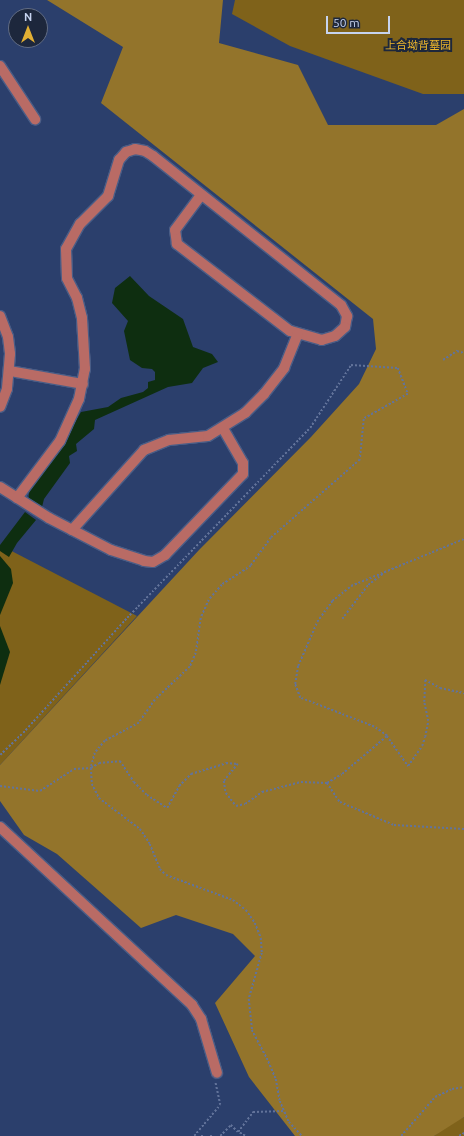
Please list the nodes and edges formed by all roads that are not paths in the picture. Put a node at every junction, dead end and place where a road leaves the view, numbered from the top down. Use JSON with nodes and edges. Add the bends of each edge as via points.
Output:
{"nodes":[{"id":1,"x":0,"y":66,"type":"edge"},
{"id":2,"x":35,"y":119,"type":"dead end"},
{"id":3,"x":201,"y":195,"type":"junction"},
{"id":4,"x":0,"y":316,"type":"edge"},
{"id":5,"x":298,"y":334,"type":"junction"},
{"id":6,"x":10,"y":371,"type":"junction"},
{"id":7,"x":83,"y":384,"type":"junction"},
{"id":8,"x":0,"y":407,"type":"edge"},
{"id":9,"x":223,"y":429,"type":"junction"},
{"id":10,"x":0,"y":487,"type":"edge"},
{"id":11,"x":17,"y":498,"type":"junction"},
{"id":12,"x":72,"y":530,"type":"junction"},
{"id":13,"x":0,"y":827,"type":"edge"},
{"id":14,"x":217,"y":1072,"type":"road end"}],
"edges":[{"from":1,"to":2,"type":"street"},
{"from":3,"to":5,"type":"street","via":[[175,230],[177,244],[277,322]]},
{"from":3,"to":5,"type":"street","via":[[345,310],[347,322],[335,336],[322,340]]},
{"from":3,"to":7,"type":"street","via":[[145,151],[135,149],[126,152],[119,160],[108,196],[71,236],[65,264],[67,278],[77,298],[82,318],[85,354]]},
{"from":4,"to":6,"type":"street","via":[[8,337]]},
{"from":5,"to":9,"type":"street","via":[[288,360],[272,385],[245,413]]},
{"from":6,"to":7,"type":"street"},
{"from":6,"to":8,"type":"street"},
{"from":7,"to":11,"type":"street","via":[[68,428]]},
{"from":9,"to":12,"type":"street","via":[[200,438],[163,442],[144,450]]},
{"from":9,"to":12,"type":"street","via":[[243,463],[243,474],[161,558],[144,561],[112,550]]},
{"from":10,"to":11,"type":"street"},
{"from":11,"to":12,"type":"street"},
{"from":13,"to":14,"type":"street","via":[[192,1005],[201,1019]]}]}
